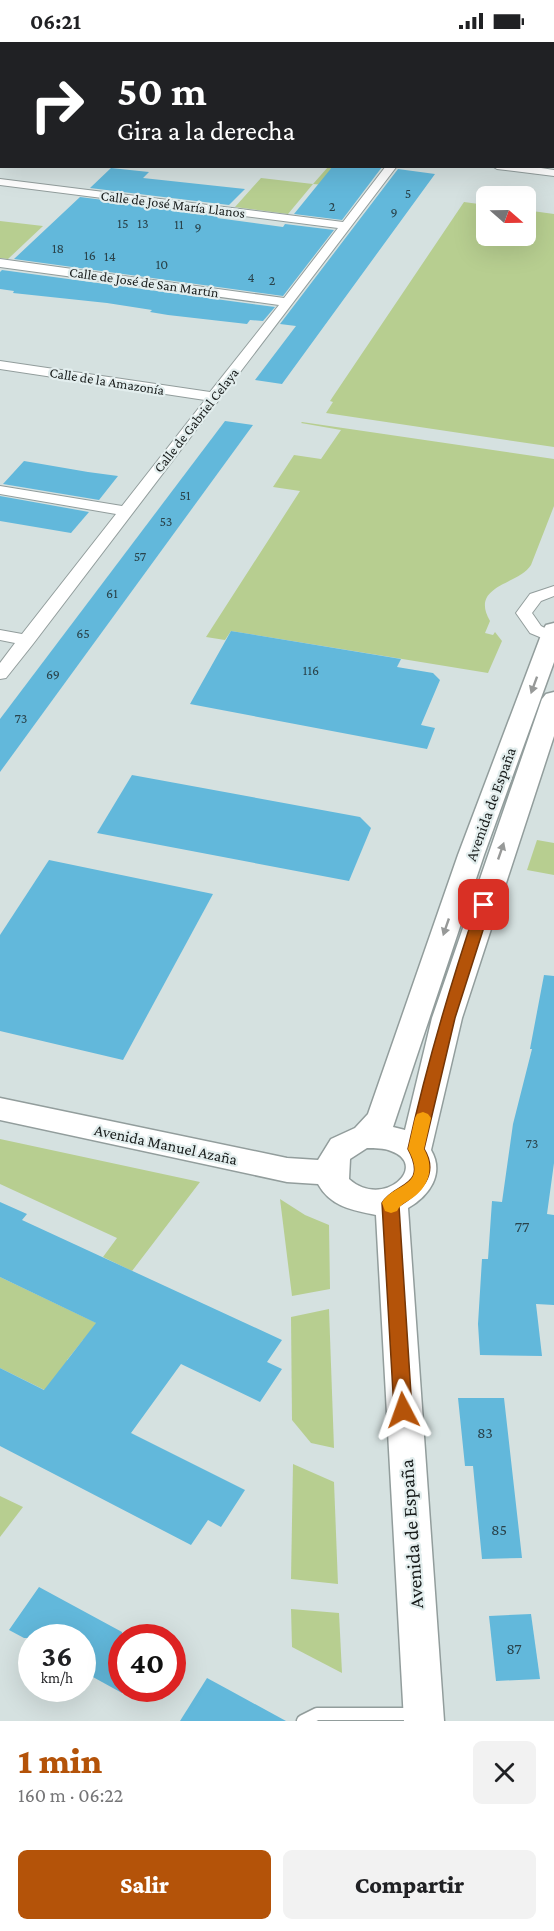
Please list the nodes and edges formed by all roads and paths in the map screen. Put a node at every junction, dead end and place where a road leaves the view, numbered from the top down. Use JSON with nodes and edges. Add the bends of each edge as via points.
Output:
{"nodes":[{"id":1,"x":391,"y":168,"type":"edge"},
{"id":2,"x":513,"y":168,"type":"edge"},
{"id":3,"x":554,"y":173,"type":"edge"},
{"id":4,"x":0,"y":183,"type":"edge"},
{"id":5,"x":346,"y":226,"type":"junction"},
{"id":6,"x":0,"y":263,"type":"edge"},
{"id":7,"x":288,"y":302,"type":"junction"},
{"id":8,"x":0,"y":365,"type":"edge"},
{"id":9,"x":214,"y":397,"type":"junction"},
{"id":10,"x":0,"y":490,"type":"edge"},
{"id":11,"x":126,"y":511,"type":"junction"},
{"id":12,"x":554,"y":591,"type":"edge"},
{"id":13,"x":0,"y":635,"type":"edge"},
{"id":14,"x":553,"y":635,"type":"edge"},
{"id":15,"x":27,"y":640,"type":"junction"},
{"id":16,"x":0,"y":674,"type":"edge"},
{"id":17,"x":554,"y":699,"type":"edge"},
{"id":18,"x":0,"y":1109,"type":"edge"},
{"id":19,"x":366,"y":1136,"type":"junction"},
{"id":20,"x":416,"y":1149,"type":"junction"},
{"id":21,"x":332,"y":1173,"type":"junction"},
{"id":22,"x":391,"y":1203,"type":"junction"},
{"id":23,"x":423,"y":1717,"type":"edge"},
{"id":24,"x":303,"y":1721,"type":"edge"}],
"edges":[{"from":1,"to":5,"type":"street","name":"Calle de Gabriel Celaya"},
{"from":2,"to":3,"type":"street"},
{"from":4,"to":5,"type":"street","name":"Calle de José María Llanos"},
{"from":5,"to":7,"type":"street","name":"Calle de Gabriel Celaya"},
{"from":6,"to":7,"type":"street","name":"Calle de José de San Martín"},
{"from":7,"to":9,"type":"street","name":"Calle de Gabriel Celaya"},
{"from":8,"to":9,"type":"street","name":"Calle de la Amazonía"},
{"from":9,"to":11,"type":"street","name":"Calle de Gabriel Celaya"},
{"from":10,"to":11,"type":"street"},
{"from":11,"to":15,"type":"street","name":"Calle de Gabriel Celaya"},
{"from":12,"to":14,"type":"street","name":"Avenida de España","via":[[536,597],[524,613],[529,624]]},
{"from":13,"to":15,"type":"street"},
{"from":14,"to":19,"type":"street","name":"Avenida de España","one_way":true,"via":[[467,866],[382,1119]]},
{"from":15,"to":16,"type":"street","name":"Calle de Gabriel Celaya"},
{"from":20,"to":17,"type":"street","name":"Avenida de España","one_way":true,"via":[[447,1018]]},
{"from":18,"to":21,"type":"street","name":"Avenida Manuel Azaña","via":[[279,1168]]},
{"from":19,"to":20,"type":"street","via":[[390,1137]]},
{"from":19,"to":21,"type":"street","via":[[337,1151]]},
{"from":20,"to":22,"type":"street","via":[[423,1168],[419,1181]]},
{"from":21,"to":22,"type":"street","via":[[334,1184],[351,1198]]},
{"from":22,"to":23,"type":"street","name":"Avenida de España"},
{"from":23,"to":24,"type":"lane","via":[[317,1714]]}]}
